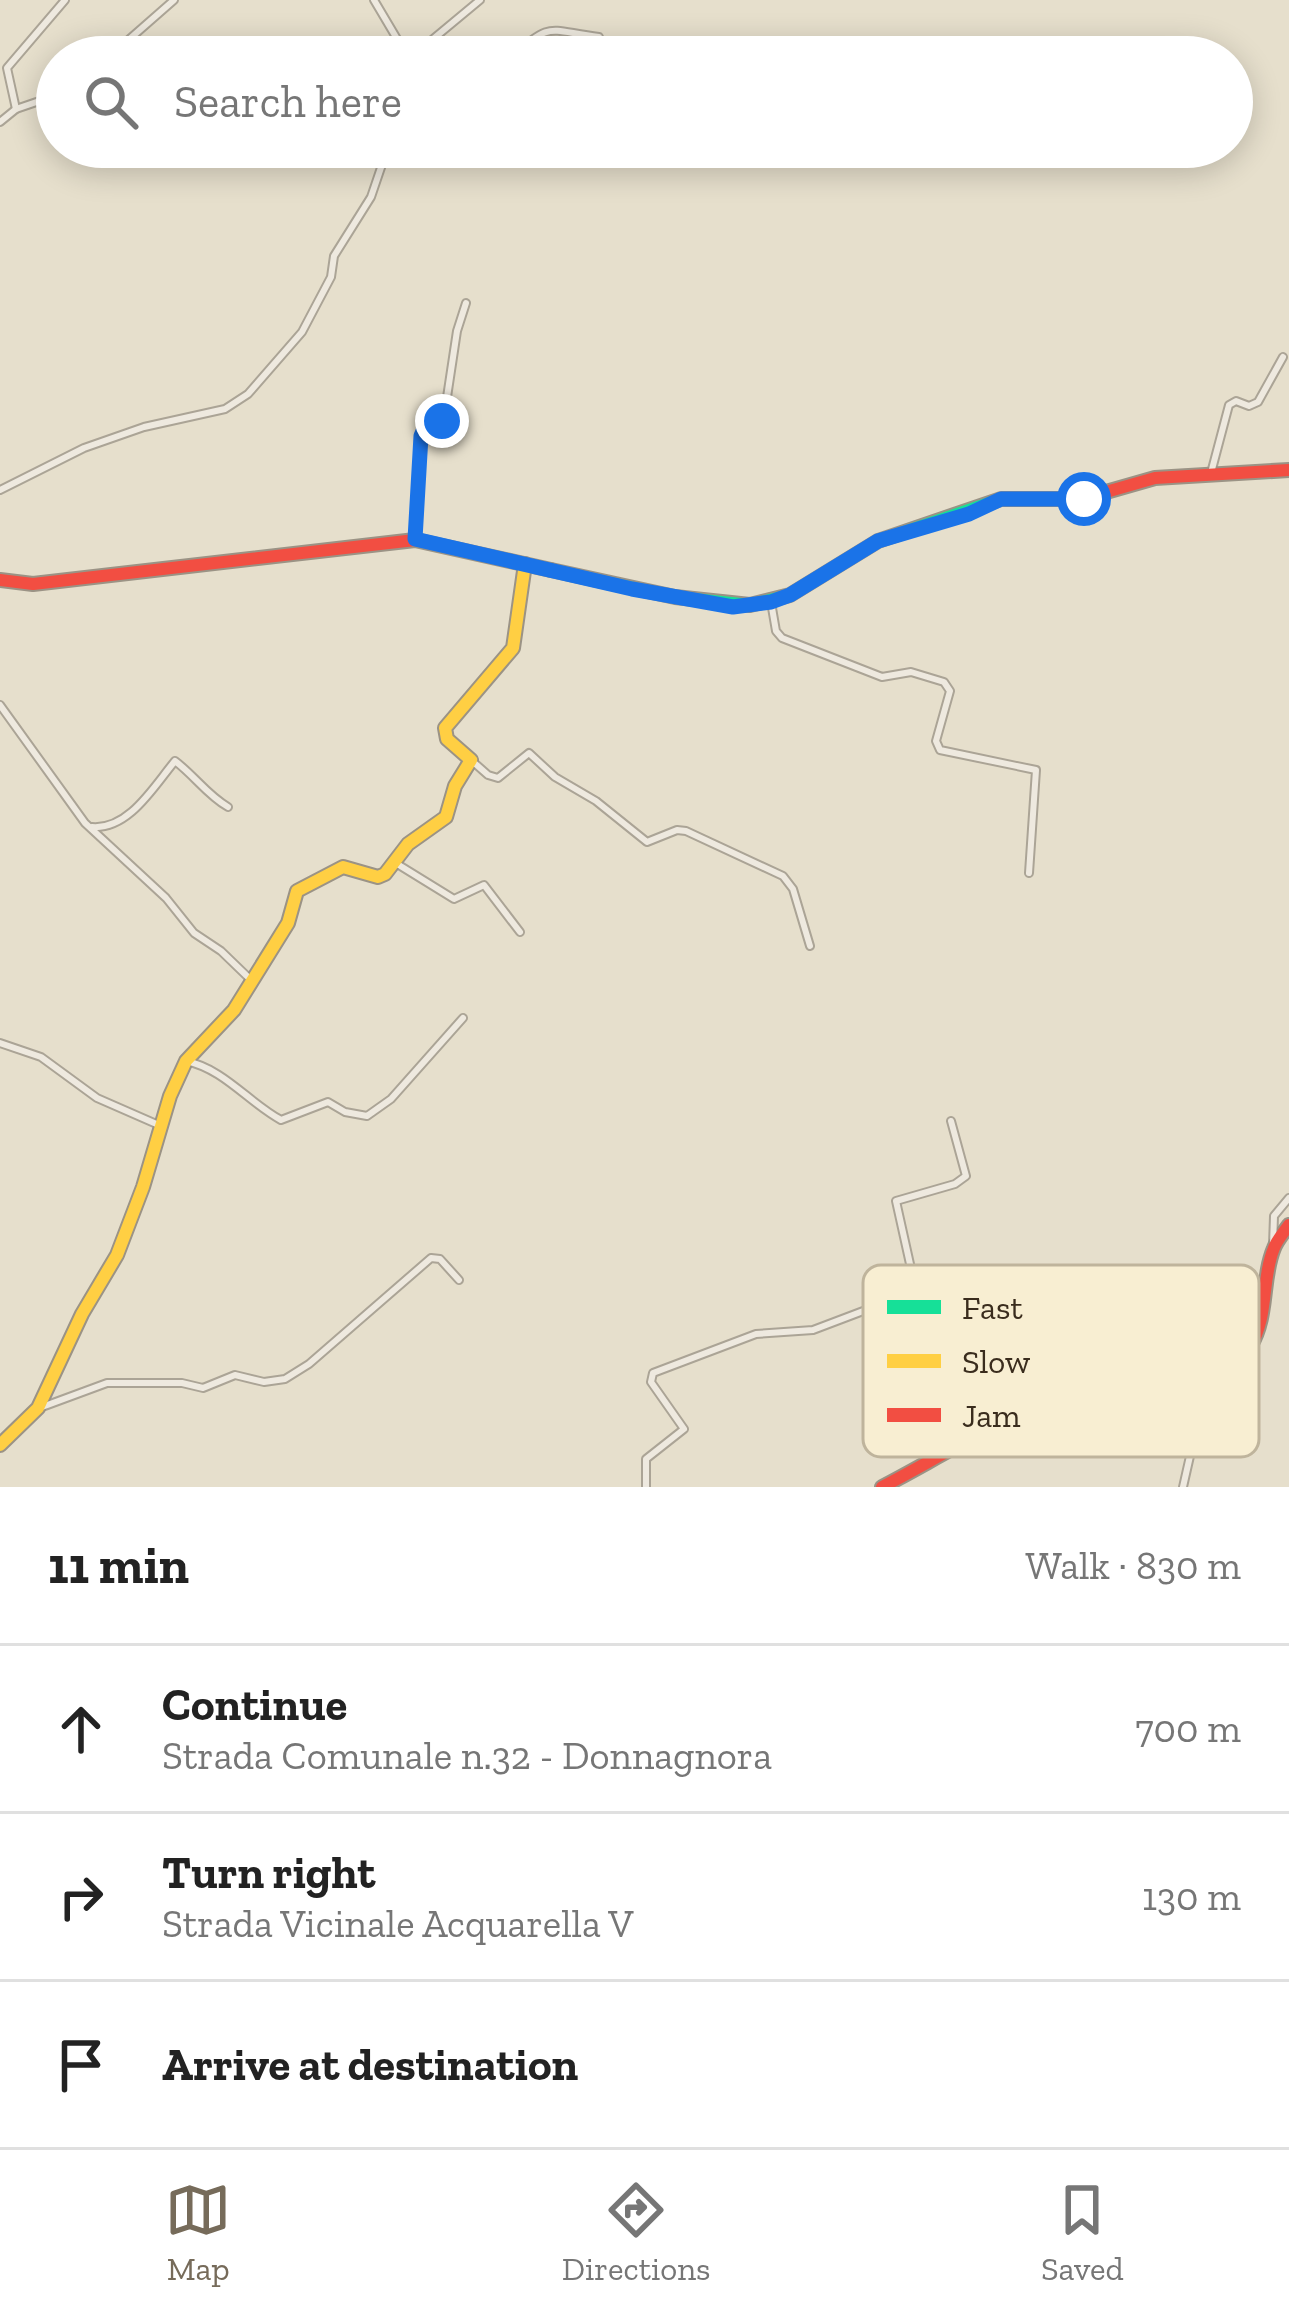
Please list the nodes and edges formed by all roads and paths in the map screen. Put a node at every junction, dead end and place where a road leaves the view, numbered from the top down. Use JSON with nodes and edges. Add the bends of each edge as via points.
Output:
{"nodes":[{"id":1,"x":65,"y":0,"type":"edge"},
{"id":2,"x":174,"y":0,"type":"edge"},
{"id":3,"x":374,"y":0,"type":"edge"},
{"id":4,"x":480,"y":0,"type":"edge"},
{"id":5,"x":134,"y":36,"type":"edge"},
{"id":6,"x":395,"y":36,"type":"edge"},
{"id":7,"x":437,"y":36,"type":"edge"},
{"id":8,"x":534,"y":36,"type":"edge"},
{"id":9,"x":593,"y":36,"type":"edge"},
{"id":10,"x":36,"y":102,"type":"edge"},
{"id":11,"x":16,"y":109,"type":"junction"},
{"id":12,"x":0,"y":122,"type":"edge"},
{"id":13,"x":381,"y":168,"type":"edge"},
{"id":14,"x":466,"y":302,"type":"dead end"},
{"id":15,"x":1282,"y":357,"type":"dead end"},
{"id":16,"x":1289,"y":470,"type":"edge"},
{"id":17,"x":1211,"y":472,"type":"junction"},
{"id":18,"x":0,"y":490,"type":"edge"},
{"id":19,"x":415,"y":539,"type":"junction"},
{"id":20,"x":525,"y":564,"type":"junction"},
{"id":21,"x":0,"y":580,"type":"edge"},
{"id":22,"x":771,"y":602,"type":"junction"},
{"id":23,"x":0,"y":705,"type":"edge"},
{"id":24,"x":471,"y":760,"type":"junction"},
{"id":25,"x":228,"y":807,"type":"dead end"},
{"id":26,"x":89,"y":826,"type":"junction"},
{"id":27,"x":394,"y":862,"type":"junction"},
{"id":28,"x":1029,"y":873,"type":"dead end"},
{"id":29,"x":520,"y":932,"type":"dead end"},
{"id":30,"x":810,"y":946,"type":"dead end"},
{"id":31,"x":251,"y":980,"type":"junction"},
{"id":32,"x":463,"y":1018,"type":"dead end"},
{"id":33,"x":0,"y":1043,"type":"edge"},
{"id":34,"x":186,"y":1061,"type":"junction"},
{"id":35,"x":951,"y":1121,"type":"dead end"},
{"id":36,"x":160,"y":1126,"type":"junction"},
{"id":37,"x":1289,"y":1198,"type":"edge"},
{"id":38,"x":1289,"y":1225,"type":"edge"},
{"id":39,"x":1273,"y":1249,"type":"junction"},
{"id":40,"x":910,"y":1265,"type":"edge"},
{"id":41,"x":459,"y":1280,"type":"dead end"},
{"id":42,"x":863,"y":1311,"type":"edge"},
{"id":43,"x":1259,"y":1325,"type":"edge"},
{"id":44,"x":38,"y":1408,"type":"junction"},
{"id":45,"x":0,"y":1445,"type":"edge"},
{"id":46,"x":940,"y":1457,"type":"edge"},
{"id":47,"x":1190,"y":1457,"type":"edge"},
{"id":48,"x":646,"y":1487,"type":"edge"},
{"id":49,"x":882,"y":1487,"type":"edge"},
{"id":50,"x":1183,"y":1487,"type":"edge"}],
"edges":[{"from":1,"to":11,"type":"street","via":[[7,68]]},
{"from":2,"to":5,"type":"street"},
{"from":3,"to":6,"type":"street"},
{"from":4,"to":7,"type":"street"},
{"from":8,"to":9,"type":"street","via":[[548,29]]},
{"from":10,"to":11,"type":"street"},
{"from":11,"to":12,"type":"street"},
{"from":13,"to":18,"type":"street","via":[[302,332],[248,394],[224,409],[84,448]]},
{"from":14,"to":19,"type":"street","via":[[444,417],[421,436]]},
{"from":15,"to":17,"type":"street","via":[[1258,402],[1229,405]]},
{"from":16,"to":17,"type":"street"},
{"from":17,"to":22,"type":"street","via":[[1084,499],[1001,499],[878,541]]},
{"from":19,"to":20,"type":"street"},
{"from":19,"to":21,"type":"street","via":[[33,584]]},
{"from":20,"to":22,"type":"street","via":[[733,607]]},
{"from":20,"to":24,"type":"street","via":[[513,648],[445,728]]},
{"from":22,"to":28,"type":"street","via":[[782,638],[882,677],[911,672],[944,682],[950,691],[940,750],[1036,770]]},
{"from":23,"to":26,"type":"street"},
{"from":24,"to":27,"type":"street","via":[[446,817]]},
{"from":24,"to":30,"type":"street","via":[[498,778],[529,753],[647,842],[686,831],[782,876]]},
{"from":25,"to":26,"type":"street","via":[[175,761],[133,812]]},
{"from":26,"to":31,"type":"street"},
{"from":27,"to":29,"type":"street","via":[[454,899],[484,885]]},
{"from":27,"to":31,"type":"street","via":[[379,877],[343,867],[297,891],[288,922]]},
{"from":31,"to":34,"type":"street","via":[[221,1027]]},
{"from":32,"to":34,"type":"street","via":[[367,1116],[328,1102],[281,1120],[217,1071]]},
{"from":33,"to":36,"type":"street","via":[[41,1057],[97,1098]]},
{"from":34,"to":36,"type":"street"},
{"from":35,"to":40,"type":"street","via":[[966,1176],[896,1201]]},
{"from":36,"to":44,"type":"street","via":[[128,1233]]},
{"from":37,"to":39,"type":"street","via":[[1274,1216]]},
{"from":38,"to":39,"type":"street"},
{"from":39,"to":43,"type":"street"},
{"from":41,"to":44,"type":"street","via":[[431,1258],[285,1379],[235,1375],[203,1388],[107,1383]]},
{"from":42,"to":48,"type":"street","via":[[813,1330],[756,1334],[653,1373],[651,1382],[684,1429],[646,1459]]},
{"from":44,"to":45,"type":"street"},
{"from":46,"to":49,"type":"street"},
{"from":47,"to":50,"type":"street"}]}
